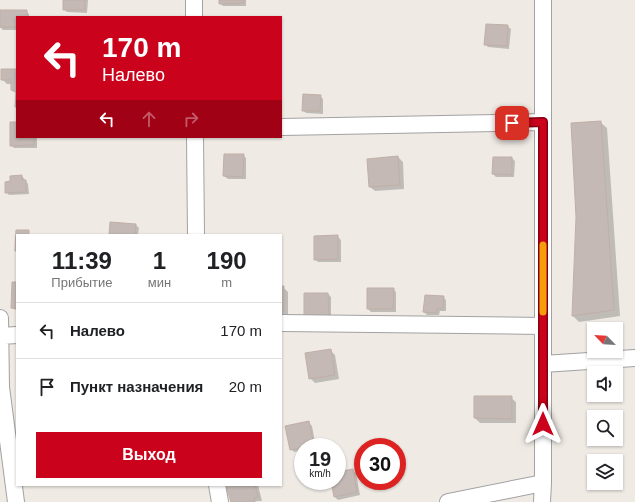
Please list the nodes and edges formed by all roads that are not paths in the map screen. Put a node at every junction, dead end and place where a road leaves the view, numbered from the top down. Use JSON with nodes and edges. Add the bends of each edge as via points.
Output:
{"nodes":[{"id":1,"x":194,"y":0,"type":"edge"},
{"id":2,"x":543,"y":0,"type":"edge"},
{"id":3,"x":194,"y":16,"type":"edge"},
{"id":4,"x":543,"y":122,"type":"junction"},
{"id":5,"x":282,"y":126,"type":"edge"},
{"id":6,"x":195,"y":138,"type":"edge"},
{"id":7,"x":196,"y":234,"type":"edge"},
{"id":8,"x":0,"y":318,"type":"edge"},
{"id":9,"x":282,"y":323,"type":"edge"},
{"id":10,"x":543,"y":326,"type":"junction"},
{"id":11,"x":16,"y":335,"type":"edge"},
{"id":12,"x":0,"y":336,"type":"edge"},
{"id":13,"x":635,"y":358,"type":"edge"},
{"id":14,"x":543,"y":364,"type":"junction"},
{"id":15,"x":0,"y":387,"type":"edge"},
{"id":16,"x":543,"y":483,"type":"junction"},
{"id":17,"x":217,"y":486,"type":"edge"},
{"id":18,"x":16,"y":502,"type":"edge"},
{"id":19,"x":220,"y":502,"type":"edge"},
{"id":20,"x":448,"y":502,"type":"edge"},
{"id":21,"x":542,"y":502,"type":"edge"}],
"edges":[{"from":1,"to":3,"type":"street"},
{"from":2,"to":4,"type":"street"},
{"from":4,"to":5,"type":"street"},
{"from":4,"to":10,"type":"street"},
{"from":6,"to":7,"type":"street"},
{"from":8,"to":12,"type":"street"},
{"from":9,"to":10,"type":"street"},
{"from":10,"to":14,"type":"street"},
{"from":11,"to":12,"type":"street"},
{"from":12,"to":15,"type":"street"},
{"from":13,"to":14,"type":"street"},
{"from":14,"to":16,"type":"street"},
{"from":15,"to":18,"type":"street"},
{"from":16,"to":20,"type":"street"},
{"from":16,"to":21,"type":"street"},
{"from":17,"to":19,"type":"street"}]}
